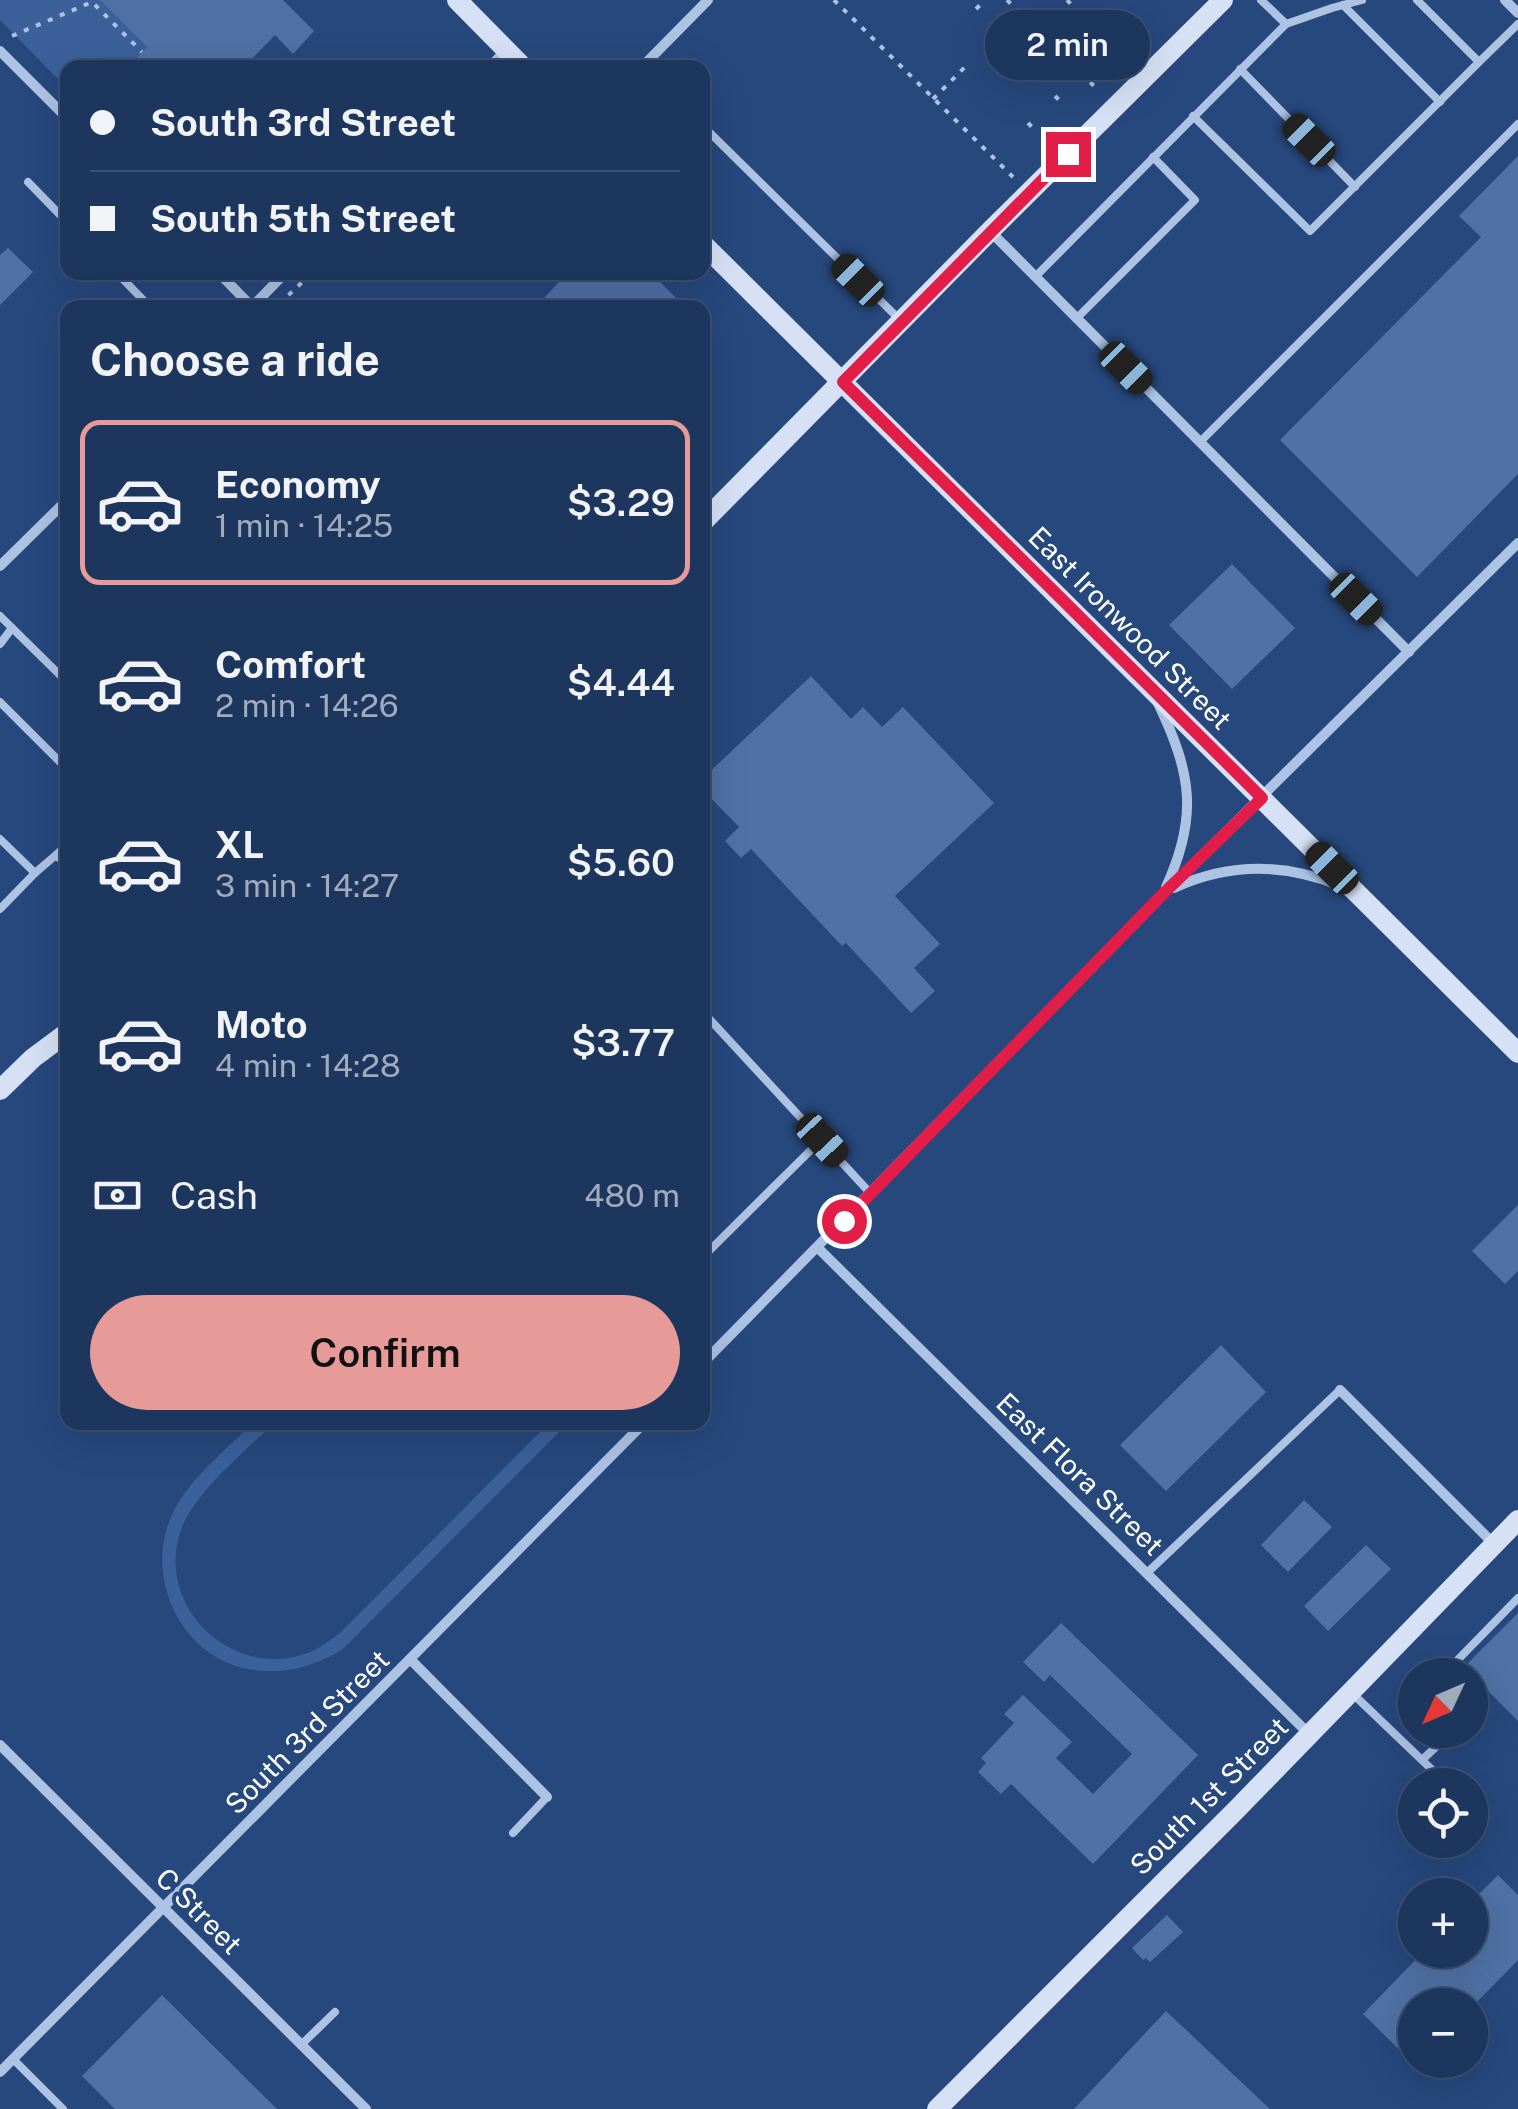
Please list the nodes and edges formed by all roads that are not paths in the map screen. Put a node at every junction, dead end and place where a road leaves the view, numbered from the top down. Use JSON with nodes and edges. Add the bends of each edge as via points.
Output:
{"nodes":[{"id":1,"x":456,"y":0,"type":"edge"},
{"id":2,"x":708,"y":0,"type":"edge"},
{"id":3,"x":1223,"y":0,"type":"edge"},
{"id":4,"x":1261,"y":0,"type":"edge"},
{"id":5,"x":1362,"y":0,"type":"edge"},
{"id":6,"x":1418,"y":0,"type":"edge"},
{"id":7,"x":1505,"y":0,"type":"edge"},
{"id":8,"x":1343,"y":5,"type":"junction"},
{"id":9,"x":1518,"y":13,"type":"edge"},
{"id":10,"x":1286,"y":24,"type":"junction"},
{"id":11,"x":1518,"y":24,"type":"edge"},
{"id":12,"x":506,"y":50,"type":"junction"},
{"id":13,"x":0,"y":51,"type":"edge"},
{"id":14,"x":497,"y":60,"type":"edge"},
{"id":15,"x":516,"y":60,"type":"edge"},
{"id":16,"x":649,"y":60,"type":"edge"},
{"id":17,"x":1480,"y":62,"type":"junction"},
{"id":18,"x":1240,"y":69,"type":"junction"},
{"id":19,"x":1440,"y":102,"type":"junction"},
{"id":20,"x":60,"y":111,"type":"edge"},
{"id":21,"x":1193,"y":116,"type":"junction"},
{"id":22,"x":1518,"y":124,"type":"edge"},
{"id":23,"x":710,"y":134,"type":"edge"},
{"id":24,"x":1153,"y":157,"type":"junction"},
{"id":25,"x":28,"y":182,"type":"dead end"},
{"id":26,"x":1356,"y":187,"type":"junction"},
{"id":27,"x":60,"y":215,"type":"edge"},
{"id":28,"x":990,"y":232,"type":"junction"},
{"id":29,"x":710,"y":251,"type":"edge"},
{"id":30,"x":1034,"y":277,"type":"junction"},
{"id":31,"x":124,"y":280,"type":"edge"},
{"id":32,"x":226,"y":280,"type":"edge"},
{"id":33,"x":278,"y":280,"type":"edge"},
{"id":34,"x":142,"y":300,"type":"edge"},
{"id":35,"x":245,"y":300,"type":"edge"},
{"id":36,"x":259,"y":300,"type":"edge"},
{"id":37,"x":1076,"y":319,"type":"junction"},
{"id":38,"x":902,"y":322,"type":"junction"},
{"id":39,"x":843,"y":382,"type":"junction"},
{"id":40,"x":1200,"y":442,"type":"junction"},
{"id":41,"x":60,"y":507,"type":"edge"},
{"id":42,"x":710,"y":515,"type":"edge"},
{"id":43,"x":1518,"y":543,"type":"edge"},
{"id":44,"x":0,"y":566,"type":"edge"},
{"id":45,"x":0,"y":616,"type":"edge"},
{"id":46,"x":12,"y":628,"type":"junction"},
{"id":47,"x":0,"y":644,"type":"edge"},
{"id":48,"x":1409,"y":652,"type":"junction"},
{"id":49,"x":60,"y":675,"type":"edge"},
{"id":50,"x":1149,"y":686,"type":"junction"},
{"id":51,"x":0,"y":702,"type":"edge"},
{"id":52,"x":60,"y":762,"type":"edge"},
{"id":53,"x":1262,"y":798,"type":"junction"},
{"id":54,"x":0,"y":839,"type":"edge"},
{"id":55,"x":60,"y":851,"type":"edge"},
{"id":56,"x":56,"y":855,"type":"junction"},
{"id":57,"x":60,"y":859,"type":"edge"},
{"id":58,"x":35,"y":873,"type":"junction"},
{"id":59,"x":1356,"y":892,"type":"junction"},
{"id":60,"x":1164,"y":893,"type":"junction"},
{"id":61,"x":0,"y":909,"type":"edge"},
{"id":62,"x":710,"y":1020,"type":"edge"},
{"id":63,"x":60,"y":1038,"type":"edge"},
{"id":64,"x":1518,"y":1053,"type":"edge"},
{"id":65,"x":0,"y":1090,"type":"edge"},
{"id":66,"x":822,"y":1140,"type":"junction"},
{"id":67,"x":871,"y":1194,"type":"junction"},
{"id":68,"x":818,"y":1248,"type":"junction"},
{"id":69,"x":710,"y":1250,"type":"edge"},
{"id":70,"x":710,"y":1356,"type":"edge"},
{"id":71,"x":1340,"y":1390,"type":"joint"},
{"id":72,"x":637,"y":1430,"type":"edge"},
{"id":73,"x":1509,"y":1534,"type":"edge"},
{"id":74,"x":1148,"y":1572,"type":"junction"},
{"id":75,"x":1518,"y":1598,"type":"edge"},
{"id":76,"x":1460,"y":1658,"type":"edge"},
{"id":77,"x":411,"y":1660,"type":"junction"},
{"id":78,"x":1350,"y":1692,"type":"junction"},
{"id":79,"x":1309,"y":1734,"type":"junction"},
{"id":80,"x":0,"y":1745,"type":"edge"},
{"id":81,"x":1434,"y":1748,"type":"edge"},
{"id":82,"x":1422,"y":1760,"type":"junction"},
{"id":83,"x":1430,"y":1768,"type":"edge"},
{"id":84,"x":546,"y":1797,"type":"joint"},
{"id":85,"x":514,"y":1832,"type":"dead end"},
{"id":86,"x":163,"y":1907,"type":"junction"},
{"id":87,"x":335,"y":2012,"type":"dead end"},
{"id":88,"x":301,"y":2045,"type":"junction"},
{"id":89,"x":13,"y":2059,"type":"junction"},
{"id":90,"x":0,"y":2072,"type":"edge"},
{"id":91,"x":63,"y":2109,"type":"edge"},
{"id":92,"x":366,"y":2109,"type":"edge"},
{"id":93,"x":937,"y":2109,"type":"edge"}],
"edges":[{"from":1,"to":12,"type":"street"},
{"from":2,"to":16,"type":"street"},
{"from":3,"to":28,"type":"street"},
{"from":4,"to":10,"type":"lane"},
{"from":5,"to":8,"type":"lane"},
{"from":6,"to":17,"type":"lane"},
{"from":7,"to":9,"type":"street"},
{"from":8,"to":10,"type":"lane"},
{"from":8,"to":19,"type":"lane"},
{"from":10,"to":18,"type":"lane"},
{"from":11,"to":17,"type":"lane"},
{"from":12,"to":14,"type":"street"},
{"from":12,"to":15,"type":"street"},
{"from":13,"to":20,"type":"street"},
{"from":17,"to":19,"type":"lane"},
{"from":18,"to":21,"type":"lane"},
{"from":18,"to":26,"type":"lane"},
{"from":19,"to":26,"type":"lane"},
{"from":21,"to":24,"type":"lane"},
{"from":21,"to":26,"type":"lane","via":[[1310,231]]},
{"from":22,"to":40,"type":"lane"},
{"from":23,"to":38,"type":"lane"},
{"from":24,"to":30,"type":"lane"},
{"from":24,"to":37,"type":"lane","via":[[1194,200]]},
{"from":25,"to":27,"type":"lane"},
{"from":28,"to":30,"type":"street"},
{"from":28,"to":38,"type":"street"},
{"from":29,"to":39,"type":"street","name":"East Ironwood Street"},
{"from":30,"to":37,"type":"street"},
{"from":31,"to":34,"type":"lane"},
{"from":32,"to":35,"type":"street"},
{"from":33,"to":36,"type":"street"},
{"from":37,"to":40,"type":"street"},
{"from":38,"to":39,"type":"street"},
{"from":39,"to":42,"type":"street"},
{"from":39,"to":50,"type":"street","name":"East Ironwood Street"},
{"from":40,"to":48,"type":"street"},
{"from":41,"to":44,"type":"street"},
{"from":43,"to":48,"type":"street"},
{"from":45,"to":46,"type":"lane"},
{"from":46,"to":47,"type":"lane"},
{"from":46,"to":49,"type":"lane"},
{"from":48,"to":53,"type":"street"},
{"from":50,"to":53,"type":"street","name":"East Ironwood Street"},
{"from":50,"to":60,"type":"street","via":[[1180,758],[1188,804],[1182,847]]},
{"from":51,"to":52,"type":"lane"},
{"from":53,"to":59,"type":"street","name":"East Ironwood Street"},
{"from":53,"to":60,"type":"street"},
{"from":54,"to":58,"type":"lane"},
{"from":55,"to":56,"type":"lane"},
{"from":56,"to":57,"type":"lane"},
{"from":56,"to":58,"type":"lane"},
{"from":58,"to":61,"type":"lane"},
{"from":59,"to":60,"type":"street","via":[[1295,872],[1245,869],[1198,877]]},
{"from":59,"to":64,"type":"street","name":"East Ironwood Street"},
{"from":60,"to":67,"type":"street"},
{"from":62,"to":66,"type":"lane"},
{"from":63,"to":65,"type":"street"},
{"from":66,"to":67,"type":"lane"},
{"from":66,"to":69,"type":"lane"},
{"from":67,"to":68,"type":"street"},
{"from":68,"to":70,"type":"street"},
{"from":68,"to":74,"type":"street","name":"East Flora Street"},
{"from":71,"to":73,"type":"street"},
{"from":71,"to":74,"type":"lane"},
{"from":72,"to":77,"type":"street","name":"South 3rd Street"},
{"from":73,"to":78,"type":"street","name":"South 1st Street"},
{"from":74,"to":79,"type":"street","name":"East Flora Street"},
{"from":75,"to":76,"type":"lane"},
{"from":77,"to":84,"type":"street"},
{"from":77,"to":86,"type":"street","name":"South 3rd Street"},
{"from":78,"to":79,"type":"street","name":"South 1st Street"},
{"from":78,"to":82,"type":"lane"},
{"from":79,"to":93,"type":"street","name":"South 1st Street"},
{"from":80,"to":86,"type":"street","name":"C Street"},
{"from":81,"to":82,"type":"lane"},
{"from":82,"to":83,"type":"lane"},
{"from":84,"to":85,"type":"lane"},
{"from":86,"to":88,"type":"street","name":"C Street"},
{"from":86,"to":89,"type":"street","name":"South 3rd Street"},
{"from":87,"to":88,"type":"lane"},
{"from":88,"to":92,"type":"street","name":"C Street"},
{"from":89,"to":90,"type":"street","name":"South 3rd Street"},
{"from":89,"to":91,"type":"lane"}]}
